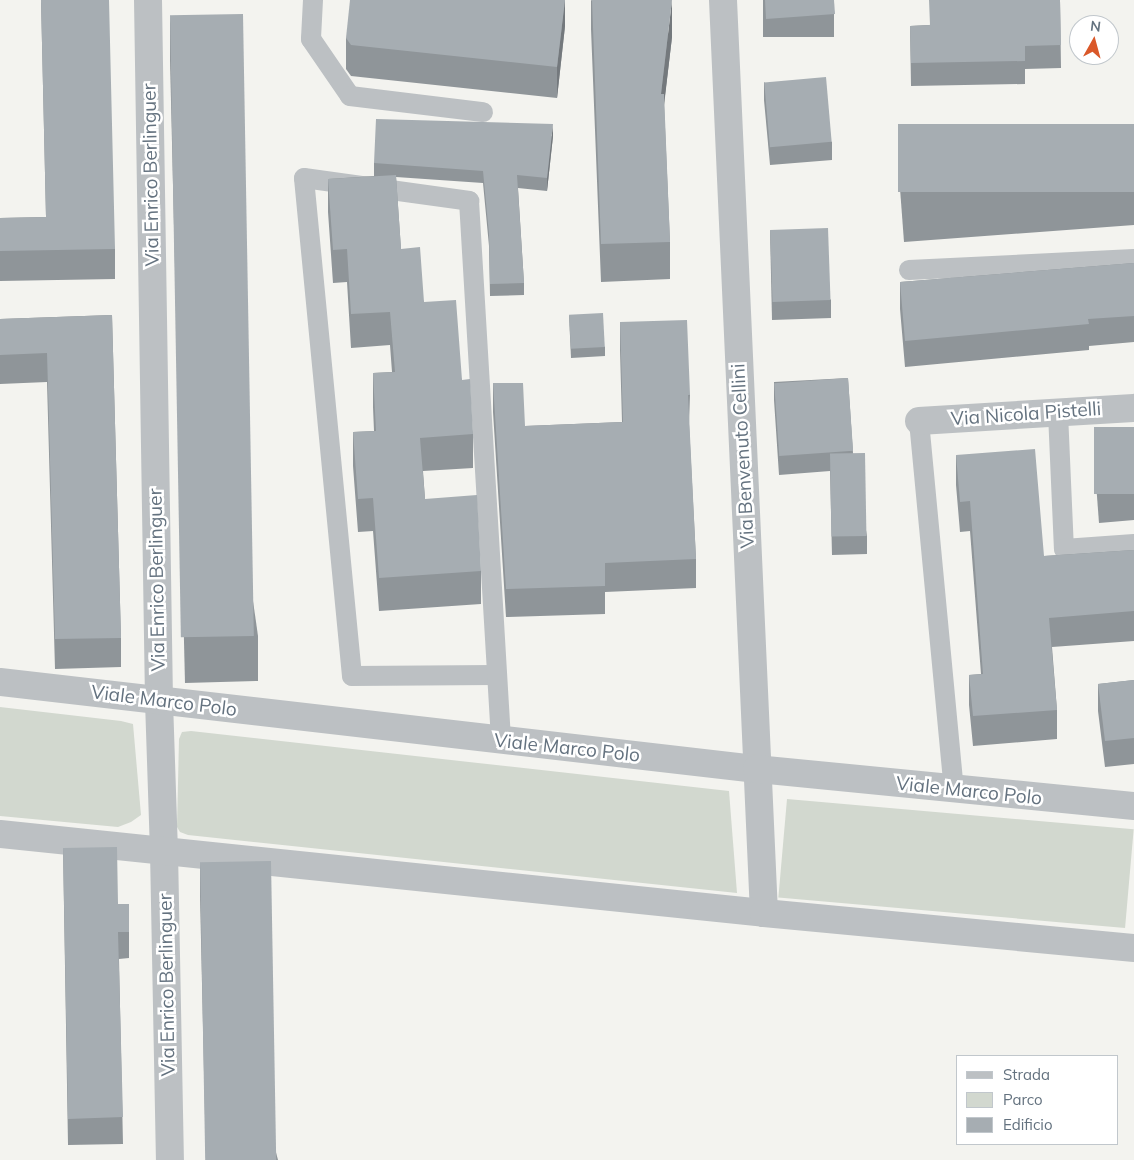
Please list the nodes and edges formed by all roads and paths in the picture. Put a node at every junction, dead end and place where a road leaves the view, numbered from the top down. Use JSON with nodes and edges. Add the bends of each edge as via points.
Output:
{"nodes":[{"id":1,"x":148,"y":0,"type":"edge"},
{"id":2,"x":313,"y":0,"type":"edge"},
{"id":3,"x":723,"y":0,"type":"edge"},
{"id":4,"x":483,"y":112,"type":"dead end"},
{"id":5,"x":1134,"y":259,"type":"edge"},
{"id":6,"x":909,"y":270,"type":"dead end"},
{"id":7,"x":1134,"y":408,"type":"edge"},
{"id":8,"x":1058,"y":412,"type":"junction"},
{"id":9,"x":919,"y":421,"type":"joint"},
{"id":10,"x":1134,"y":544,"type":"edge"},
{"id":11,"x":495,"y":675,"type":"junction"},
{"id":12,"x":0,"y":682,"type":"edge"},
{"id":13,"x":159,"y":701,"type":"junction"},
{"id":14,"x":500,"y":740,"type":"junction"},
{"id":15,"x":757,"y":769,"type":"junction"},
{"id":16,"x":954,"y":789,"type":"junction"},
{"id":17,"x":1134,"y":806,"type":"edge"},
{"id":18,"x":0,"y":834,"type":"edge"},
{"id":19,"x":164,"y":851,"type":"junction"},
{"id":20,"x":764,"y":913,"type":"junction"},
{"id":21,"x":1134,"y":948,"type":"edge"},
{"id":22,"x":170,"y":1160,"type":"edge"}],
"edges":[{"from":1,"to":13,"type":"street","name":"Via Enrico Berlinguer"},
{"from":2,"to":4,"type":"lane","via":[[311,39],[350,96]]},
{"from":3,"to":15,"type":"street","name":"Via Benvenuto Cellini"},
{"from":5,"to":6,"type":"lane"},
{"from":7,"to":8,"type":"street","name":"Via Nicola Pistelli"},
{"from":8,"to":9,"type":"street","name":"Via Nicola Pistelli"},
{"from":8,"to":10,"type":"lane","via":[[1064,548]]},
{"from":9,"to":16,"type":"lane"},
{"from":11,"to":11,"type":"lane","via":[[469,201],[304,178],[352,676]]},
{"from":11,"to":14,"type":"lane"},
{"from":12,"to":13,"type":"street","name":"Viale Marco Polo"},
{"from":13,"to":14,"type":"street","name":"Viale Marco Polo"},
{"from":13,"to":19,"type":"street","name":"Via Enrico Berlinguer"},
{"from":14,"to":15,"type":"street","name":"Viale Marco Polo"},
{"from":15,"to":16,"type":"street","name":"Viale Marco Polo"},
{"from":15,"to":20,"type":"street","name":"Via Benvenuto Cellini"},
{"from":16,"to":17,"type":"street","name":"Viale Marco Polo"},
{"from":18,"to":19,"type":"street"},
{"from":19,"to":20,"type":"street"},
{"from":19,"to":22,"type":"street","name":"Via Enrico Berlinguer"},
{"from":20,"to":21,"type":"street"}]}
